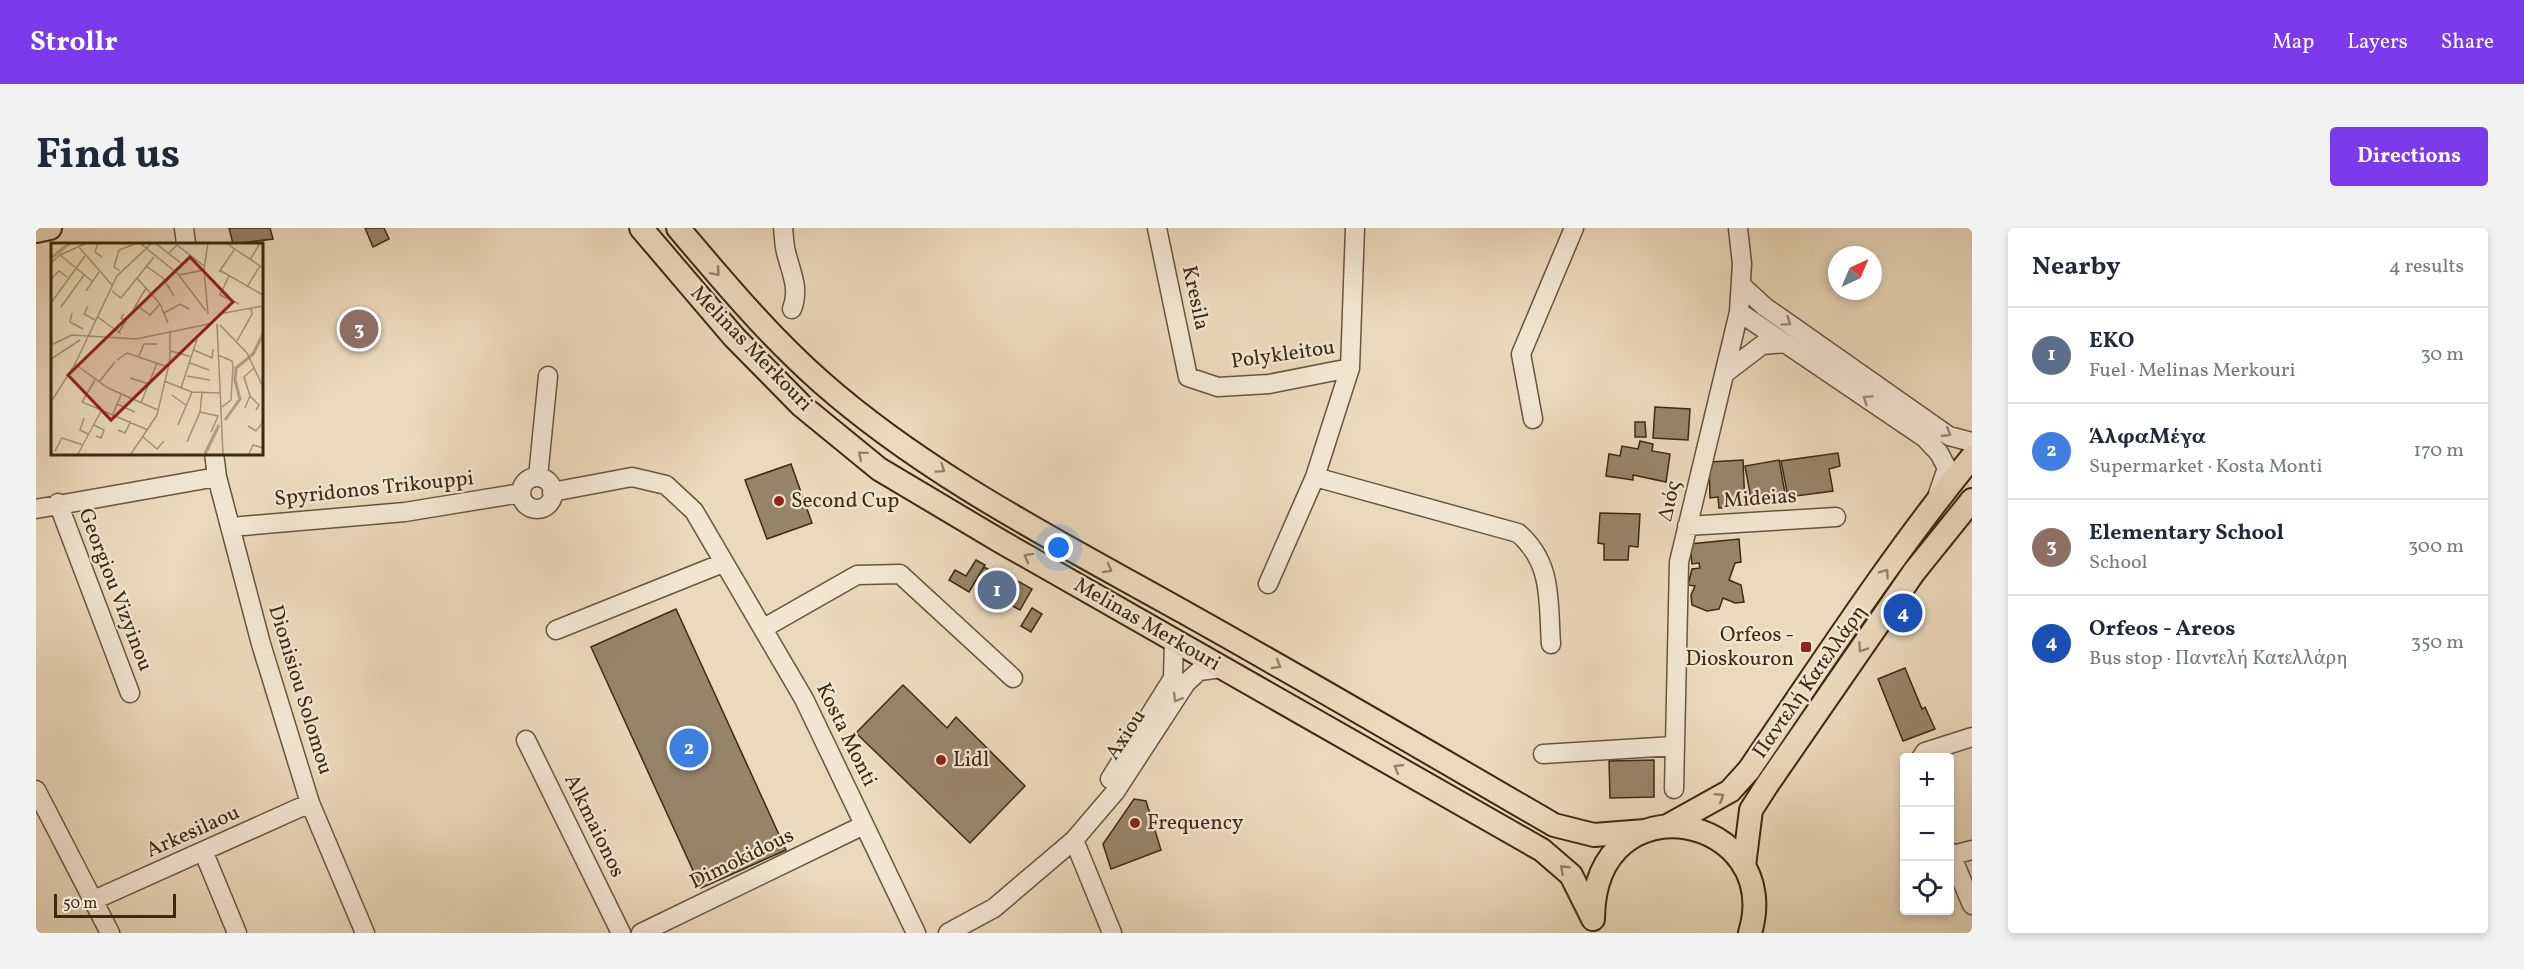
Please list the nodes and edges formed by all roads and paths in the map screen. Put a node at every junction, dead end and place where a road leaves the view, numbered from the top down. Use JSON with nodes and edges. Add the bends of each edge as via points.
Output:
{"nodes":[{"id":1,"x":50,"y":228,"type":"edge"},
{"id":2,"x":184,"y":228,"type":"edge"},
{"id":3,"x":641,"y":228,"type":"edge"},
{"id":4,"x":678,"y":228,"type":"edge"},
{"id":5,"x":783,"y":228,"type":"edge"},
{"id":6,"x":1157,"y":228,"type":"edge"},
{"id":7,"x":1355,"y":228,"type":"edge"},
{"id":8,"x":1574,"y":228,"type":"edge"},
{"id":9,"x":1738,"y":228,"type":"edge"},
{"id":10,"x":36,"y":231,"type":"edge"},
{"id":11,"x":186,"y":243,"type":"edge"},
{"id":12,"x":1742,"y":286,"type":"junction"},
{"id":13,"x":792,"y":309,"type":"dead end"},
{"id":14,"x":1739,"y":312,"type":"junction"},
{"id":15,"x":1785,"y":344,"type":"junction"},
{"id":16,"x":1350,"y":368,"type":"junction"},
{"id":17,"x":1724,"y":374,"type":"junction"},
{"id":18,"x":548,"y":376,"type":"dead end"},
{"id":19,"x":1188,"y":377,"type":"joint"},
{"id":20,"x":1533,"y":419,"type":"dead end"},
{"id":21,"x":1972,"y":442,"type":"edge"},
{"id":22,"x":214,"y":454,"type":"edge"},
{"id":23,"x":1972,"y":457,"type":"edge"},
{"id":24,"x":217,"y":477,"type":"junction"},
{"id":25,"x":538,"y":477,"type":"junction"},
{"id":26,"x":1316,"y":477,"type":"junction"},
{"id":27,"x":552,"y":492,"type":"junction"},
{"id":28,"x":521,"y":493,"type":"junction"},
{"id":29,"x":1972,"y":500,"type":"edge"},
{"id":30,"x":1935,"y":501,"type":"junction"},
{"id":31,"x":58,"y":503,"type":"junction"},
{"id":32,"x":36,"y":509,"type":"edge"},
{"id":33,"x":1836,"y":517,"type":"dead end"},
{"id":34,"x":1687,"y":526,"type":"junction"},
{"id":35,"x":231,"y":527,"type":"junction"},
{"id":36,"x":723,"y":563,"type":"junction"},
{"id":37,"x":1268,"y":584,"type":"dead end"},
{"id":38,"x":764,"y":628,"type":"junction"},
{"id":39,"x":556,"y":630,"type":"dead end"},
{"id":40,"x":1174,"y":638,"type":"junction"},
{"id":41,"x":1551,"y":644,"type":"dead end"},
{"id":42,"x":1222,"y":668,"type":"junction"},
{"id":43,"x":1014,"y":678,"type":"dead end"},
{"id":44,"x":130,"y":693,"type":"dead end"},
{"id":45,"x":1972,"y":737,"type":"edge"},
{"id":46,"x":526,"y":740,"type":"dead end"},
{"id":47,"x":1674,"y":746,"type":"junction"},
{"id":48,"x":1924,"y":753,"type":"edge"},
{"id":49,"x":1543,"y":754,"type":"dead end"},
{"id":50,"x":1674,"y":789,"type":"dead end"},
{"id":51,"x":36,"y":790,"type":"edge"},
{"id":52,"x":310,"y":803,"type":"junction"},
{"id":53,"x":864,"y":825,"type":"junction"},
{"id":54,"x":1669,"y":825,"type":"junction"},
{"id":55,"x":1645,"y":831,"type":"junction"},
{"id":56,"x":1074,"y":840,"type":"junction"},
{"id":57,"x":1972,"y":850,"type":"edge"},
{"id":58,"x":204,"y":853,"type":"junction"},
{"id":59,"x":1954,"y":853,"type":"edge"},
{"id":60,"x":1954,"y":861,"type":"edge"},
{"id":61,"x":1744,"y":866,"type":"junction"},
{"id":62,"x":94,"y":900,"type":"junction"},
{"id":63,"x":1972,"y":905,"type":"edge"},
{"id":64,"x":1595,"y":926,"type":"edge"},
{"id":65,"x":1757,"y":928,"type":"edge"},
{"id":66,"x":110,"y":933,"type":"edge"},
{"id":67,"x":237,"y":933,"type":"edge"},
{"id":68,"x":365,"y":933,"type":"edge"},
{"id":69,"x":621,"y":933,"type":"edge"},
{"id":70,"x":640,"y":933,"type":"edge"},
{"id":71,"x":916,"y":933,"type":"edge"},
{"id":72,"x":948,"y":933,"type":"edge"},
{"id":73,"x":1112,"y":933,"type":"edge"}],
"edges":[{"from":1,"to":10,"type":"main road"},
{"from":2,"to":11,"type":"street"},
{"from":40,"to":3,"type":"main road","name":"Melinas Merkouri","one_way":true,"via":[[879,469],[802,406],[734,337]]},
{"from":4,"to":55,"type":"main road","name":"Melinas Merkouri","one_way":true,"via":[[757,319],[821,381],[889,434],[1015,519],[1554,825],[1594,835]]},
{"from":5,"to":13,"type":"street","via":[[797,297]]},
{"from":6,"to":19,"type":"street","name":"Kresila"},
{"from":7,"to":16,"type":"street"},
{"from":8,"to":20,"type":"street","via":[[1521,354]]},
{"from":9,"to":12,"type":"street","name":"Διός"},
{"from":12,"to":14,"type":"street","name":"Διός"},
{"from":12,"to":21,"type":"street","one_way":true,"via":[[1765,307],[1949,436]]},
{"from":14,"to":15,"type":"street"},
{"from":14,"to":17,"type":"street","name":"Διός"},
{"from":15,"to":17,"type":"street","via":[[1762,345]]},
{"from":30,"to":15,"type":"street","one_way":true,"via":[[1947,468],[1934,446]]},
{"from":16,"to":19,"type":"street","name":"Polykleitou","via":[[1259,385],[1218,387]]},
{"from":16,"to":26,"type":"street"},
{"from":17,"to":34,"type":"street","name":"Διός"},
{"from":18,"to":25,"type":"street"},
{"from":22,"to":24,"type":"street","name":"Dionisiou Solomou"},
{"from":23,"to":30,"type":"main road","name":"Παντελή Κατελλάρη"},
{"from":24,"to":31,"type":"street"},
{"from":24,"to":35,"type":"street","name":"Dionisiou Solomou"},
{"from":25,"to":27,"type":"street","via":[[547,481]]},
{"from":25,"to":28,"type":"street","via":[[524,483]]},
{"from":26,"to":37,"type":"street"},
{"from":26,"to":41,"type":"street","via":[[1518,533],[1532,545],[1546,576]]},
{"from":27,"to":28,"type":"street","via":[[548,504],[539,508],[529,506]]},
{"from":27,"to":36,"type":"street","name":"Kosta Monti","via":[[632,477],[666,485],[694,511]]},
{"from":28,"to":35,"type":"street","name":"Spyridonos Trikouppi","via":[[405,512]]},
{"from":29,"to":61,"type":"main road","name":"Παντελή Κατελλάρη","one_way":true,"via":[[1914,572],[1751,810]]},
{"from":54,"to":30,"type":"main road","name":"Παντελή Κατελλάρη","one_way":true,"via":[[1730,791],[1749,771]]},
{"from":31,"to":32,"type":"street"},
{"from":31,"to":44,"type":"street","name":"Georgiou Vizyinou"},
{"from":33,"to":34,"type":"street","name":"Mideias"},
{"from":34,"to":47,"type":"street","name":"Διός","via":[[1679,562]]},
{"from":35,"to":52,"type":"street","name":"Dionisiou Solomou","via":[[261,644]]},
{"from":36,"to":38,"type":"street","name":"Kosta Monti"},
{"from":36,"to":39,"type":"street"},
{"from":38,"to":43,"type":"street","via":[[857,575],[900,574]]},
{"from":38,"to":53,"type":"street","name":"Kosta Monti","via":[[804,699]]},
{"from":40,"to":42,"type":"main road","name":"Melinas Merkouri"},
{"from":40,"to":56,"type":"street","name":"Axiou","via":[[1173,678]]},
{"from":42,"to":56,"type":"street","name":"Axiou","one_way":true,"via":[[1199,671],[1186,683],[1115,792]]},
{"from":64,"to":42,"type":"main road","name":"Melinas Merkouri","one_way":true,"via":[[1571,875],[1542,850]]},
{"from":45,"to":48,"type":"street"},
{"from":46,"to":69,"type":"street","name":"Alkmaionos"},
{"from":47,"to":49,"type":"street"},
{"from":47,"to":50,"type":"street","name":"Διός"},
{"from":51,"to":62,"type":"street"},
{"from":52,"to":58,"type":"street","name":"Arkesilaou"},
{"from":52,"to":68,"type":"street","name":"Dionisiou Solomou"},
{"from":53,"to":70,"type":"street","name":"Dimokidous"},
{"from":53,"to":71,"type":"street","name":"Kosta Monti"},
{"from":54,"to":55,"type":"main road"},
{"from":54,"to":61,"type":"main road","via":[[1713,835]]},
{"from":55,"to":64,"type":"main road","via":[[1621,845],[1603,866],[1594,892]]},
{"from":56,"to":72,"type":"street","name":"Axiou","via":[[994,908]]},
{"from":56,"to":73,"type":"street"},
{"from":57,"to":59,"type":"street"},
{"from":58,"to":62,"type":"street","name":"Arkesilaou"},
{"from":58,"to":67,"type":"street"},
{"from":60,"to":63,"type":"street"},
{"from":61,"to":65,"type":"main road","via":[[1754,891]]},
{"from":62,"to":66,"type":"street"}]}
